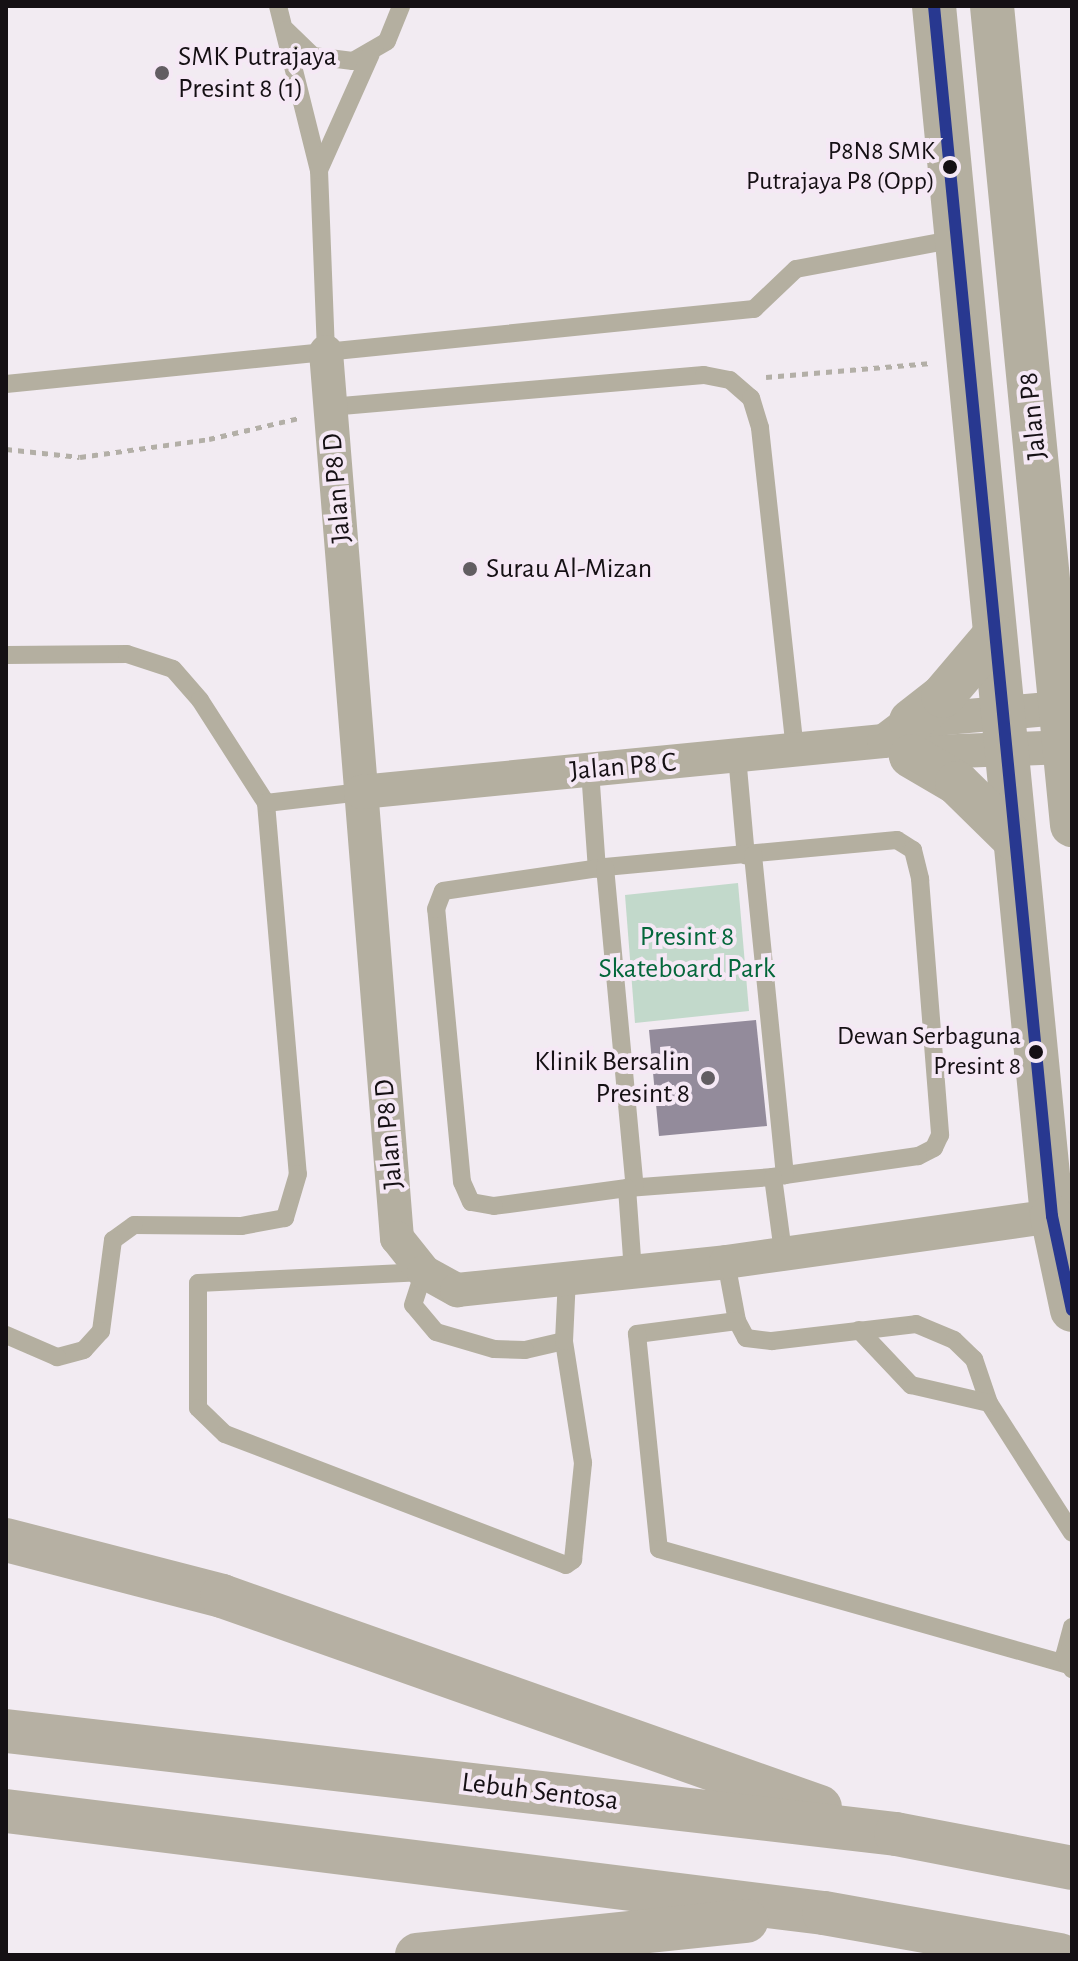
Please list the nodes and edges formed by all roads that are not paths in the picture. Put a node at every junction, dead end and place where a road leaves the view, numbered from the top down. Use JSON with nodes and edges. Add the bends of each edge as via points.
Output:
{"nodes":[{"id":1,"x":278,"y":6,"type":"edge"},
{"id":2,"x":401,"y":6,"type":"edge"},
{"id":3,"x":934,"y":6,"type":"edge"},
{"id":4,"x":992,"y":6,"type":"edge"},
{"id":5,"x":284,"y":28,"type":"junction"},
{"id":6,"x":371,"y":54,"type":"junction"},
{"id":7,"x":319,"y":170,"type":"junction"},
{"id":8,"x":956,"y":239,"type":"junction"},
{"id":9,"x":326,"y":352,"type":"junction"},
{"id":10,"x":6,"y":384,"type":"edge"},
{"id":11,"x":330,"y":407,"type":"junction"},
{"id":12,"x":995,"y":635,"type":"junction"},
{"id":13,"x":6,"y":655,"type":"edge"},
{"id":14,"x":1068,"y":727,"type":"edge"},
{"id":15,"x":1005,"y":732,"type":"junction"},
{"id":16,"x":902,"y":740,"type":"junction"},
{"id":17,"x":795,"y":751,"type":"junction"},
{"id":18,"x":737,"y":756,"type":"junction"},
{"id":19,"x":590,"y":770,"type":"junction"},
{"id":20,"x":361,"y":792,"type":"junction"},
{"id":21,"x":266,"y":803,"type":"junction"},
{"id":22,"x":1072,"y":825,"type":"edge"},
{"id":23,"x":1014,"y":839,"type":"junction"},
{"id":24,"x":749,"y":855,"type":"junction"},
{"id":25,"x":601,"y":868,"type":"junction"},
{"id":26,"x":779,"y":1176,"type":"junction"},
{"id":27,"x":631,"y":1188,"type":"junction"},
{"id":28,"x":1052,"y":1216,"type":"junction"},
{"id":29,"x":783,"y":1252,"type":"junction"},
{"id":30,"x":726,"y":1262,"type":"junction"},
{"id":31,"x":424,"y":1272,"type":"junction"},
{"id":32,"x":633,"y":1272,"type":"junction"},
{"id":33,"x":567,"y":1278,"type":"junction"},
{"id":34,"x":1072,"y":1310,"type":"edge"},
{"id":35,"x":737,"y":1321,"type":"junction"},
{"id":36,"x":859,"y":1330,"type":"junction"},
{"id":37,"x":6,"y":1335,"type":"edge"},
{"id":38,"x":564,"y":1341,"type":"junction"},
{"id":39,"x":989,"y":1403,"type":"junction"},
{"id":40,"x":1072,"y":1533,"type":"edge"},
{"id":41,"x":6,"y":1540,"type":"edge"},
{"id":42,"x":1072,"y":1627,"type":"edge"},
{"id":43,"x":1070,"y":1667,"type":"edge"},
{"id":44,"x":6,"y":1731,"type":"edge"},
{"id":45,"x":6,"y":1811,"type":"edge"},
{"id":46,"x":896,"y":1834,"type":"junction"},
{"id":47,"x":1072,"y":1868,"type":"edge"},
{"id":48,"x":824,"y":1913,"type":"junction"},
{"id":49,"x":417,"y":1955,"type":"edge"},
{"id":50,"x":1060,"y":1955,"type":"edge"}],
"edges":[{"from":1,"to":5,"type":"lane"},
{"from":2,"to":6,"type":"lane","via":[[392,32]]},
{"from":3,"to":8,"type":"street"},
{"from":4,"to":14,"type":"street","name":"Jalan P8"},
{"from":5,"to":6,"type":"lane","via":[[313,56],[342,61]]},
{"from":5,"to":7,"type":"lane"},
{"from":6,"to":7,"type":"lane"},
{"from":7,"to":9,"type":"lane"},
{"from":8,"to":9,"type":"lane","via":[[796,269],[754,309]]},
{"from":8,"to":12,"type":"street"},
{"from":9,"to":10,"type":"lane"},
{"from":9,"to":11,"type":"street","name":"Jalan P8 D"},
{"from":11,"to":17,"type":"lane","via":[[704,375],[730,380],[751,398],[760,428]]},
{"from":11,"to":20,"type":"street","name":"Jalan P8 D"},
{"from":12,"to":15,"type":"street"},
{"from":12,"to":16,"type":"street"},
{"from":13,"to":21,"type":"lane","via":[[127,654],[173,669],[200,700]]},
{"from":14,"to":15,"type":"street","name":"Jalan P8 C"},
{"from":14,"to":22,"type":"street","name":"Jalan P8"},
{"from":15,"to":16,"type":"street","name":"Jalan P8 C"},
{"from":15,"to":23,"type":"street"},
{"from":16,"to":17,"type":"street","name":"Jalan P8 C"},
{"from":16,"to":23,"type":"street","via":[[957,783]]},
{"from":17,"to":18,"type":"street","name":"Jalan P8 C"},
{"from":18,"to":19,"type":"street","name":"Jalan P8 C"},
{"from":18,"to":24,"type":"lane"},
{"from":19,"to":20,"type":"street","name":"Jalan P8 C"},
{"from":19,"to":25,"type":"lane"},
{"from":20,"to":21,"type":"lane"},
{"from":20,"to":31,"type":"street","name":"Jalan P8 D","via":[[397,1238]]},
{"from":21,"to":37,"type":"lane","via":[[298,1174],[285,1218],[241,1226],[134,1225],[113,1240],[101,1331],[84,1350],[57,1357]]},
{"from":23,"to":28,"type":"street"},
{"from":24,"to":25,"type":"lane"},
{"from":24,"to":26,"type":"lane"},
{"from":24,"to":26,"type":"lane","via":[[897,840],[913,850],[920,879],[940,1135],[934,1148],[918,1156]]},
{"from":25,"to":27,"type":"lane"},
{"from":25,"to":27,"type":"lane","via":[[443,891],[436,909],[462,1182],[471,1202],[494,1206]]},
{"from":26,"to":27,"type":"lane"},
{"from":26,"to":29,"type":"lane"},
{"from":27,"to":32,"type":"lane"},
{"from":28,"to":29,"type":"street","name":"Jalan P8 D"},
{"from":28,"to":34,"type":"street"},
{"from":29,"to":30,"type":"street","name":"Jalan P8 D"},
{"from":30,"to":32,"type":"street","name":"Jalan P8 D"},
{"from":30,"to":35,"type":"lane"},
{"from":31,"to":33,"type":"street","name":"Jalan P8 D","via":[[457,1290]]},
{"from":31,"to":38,"type":"lane","via":[[413,1305],[436,1332],[494,1349],[525,1350]]},
{"from":31,"to":38,"type":"lane","via":[[198,1283],[198,1408],[225,1434],[566,1565],[573,1560],[583,1463]]},
{"from":32,"to":33,"type":"street","name":"Jalan P8 D"},
{"from":33,"to":38,"type":"lane"},
{"from":35,"to":36,"type":"lane","via":[[746,1338],[772,1341]]},
{"from":35,"to":43,"type":"lane","via":[[637,1334],[659,1549]]},
{"from":36,"to":39,"type":"lane","via":[[911,1385]]},
{"from":36,"to":39,"type":"lane","via":[[916,1324],[954,1340],[974,1359]]},
{"from":39,"to":40,"type":"lane"},
{"from":41,"to":46,"type":"main road","via":[[222,1596]]},
{"from":42,"to":43,"type":"lane","via":[[1066,1642]]},
{"from":44,"to":46,"type":"main road","name":"Lebuh Sentosa"},
{"from":45,"to":48,"type":"main road"},
{"from":46,"to":47,"type":"main road","name":"Lebuh Sentosa"},
{"from":48,"to":49,"type":"main road"},
{"from":48,"to":50,"type":"main road"}]}
